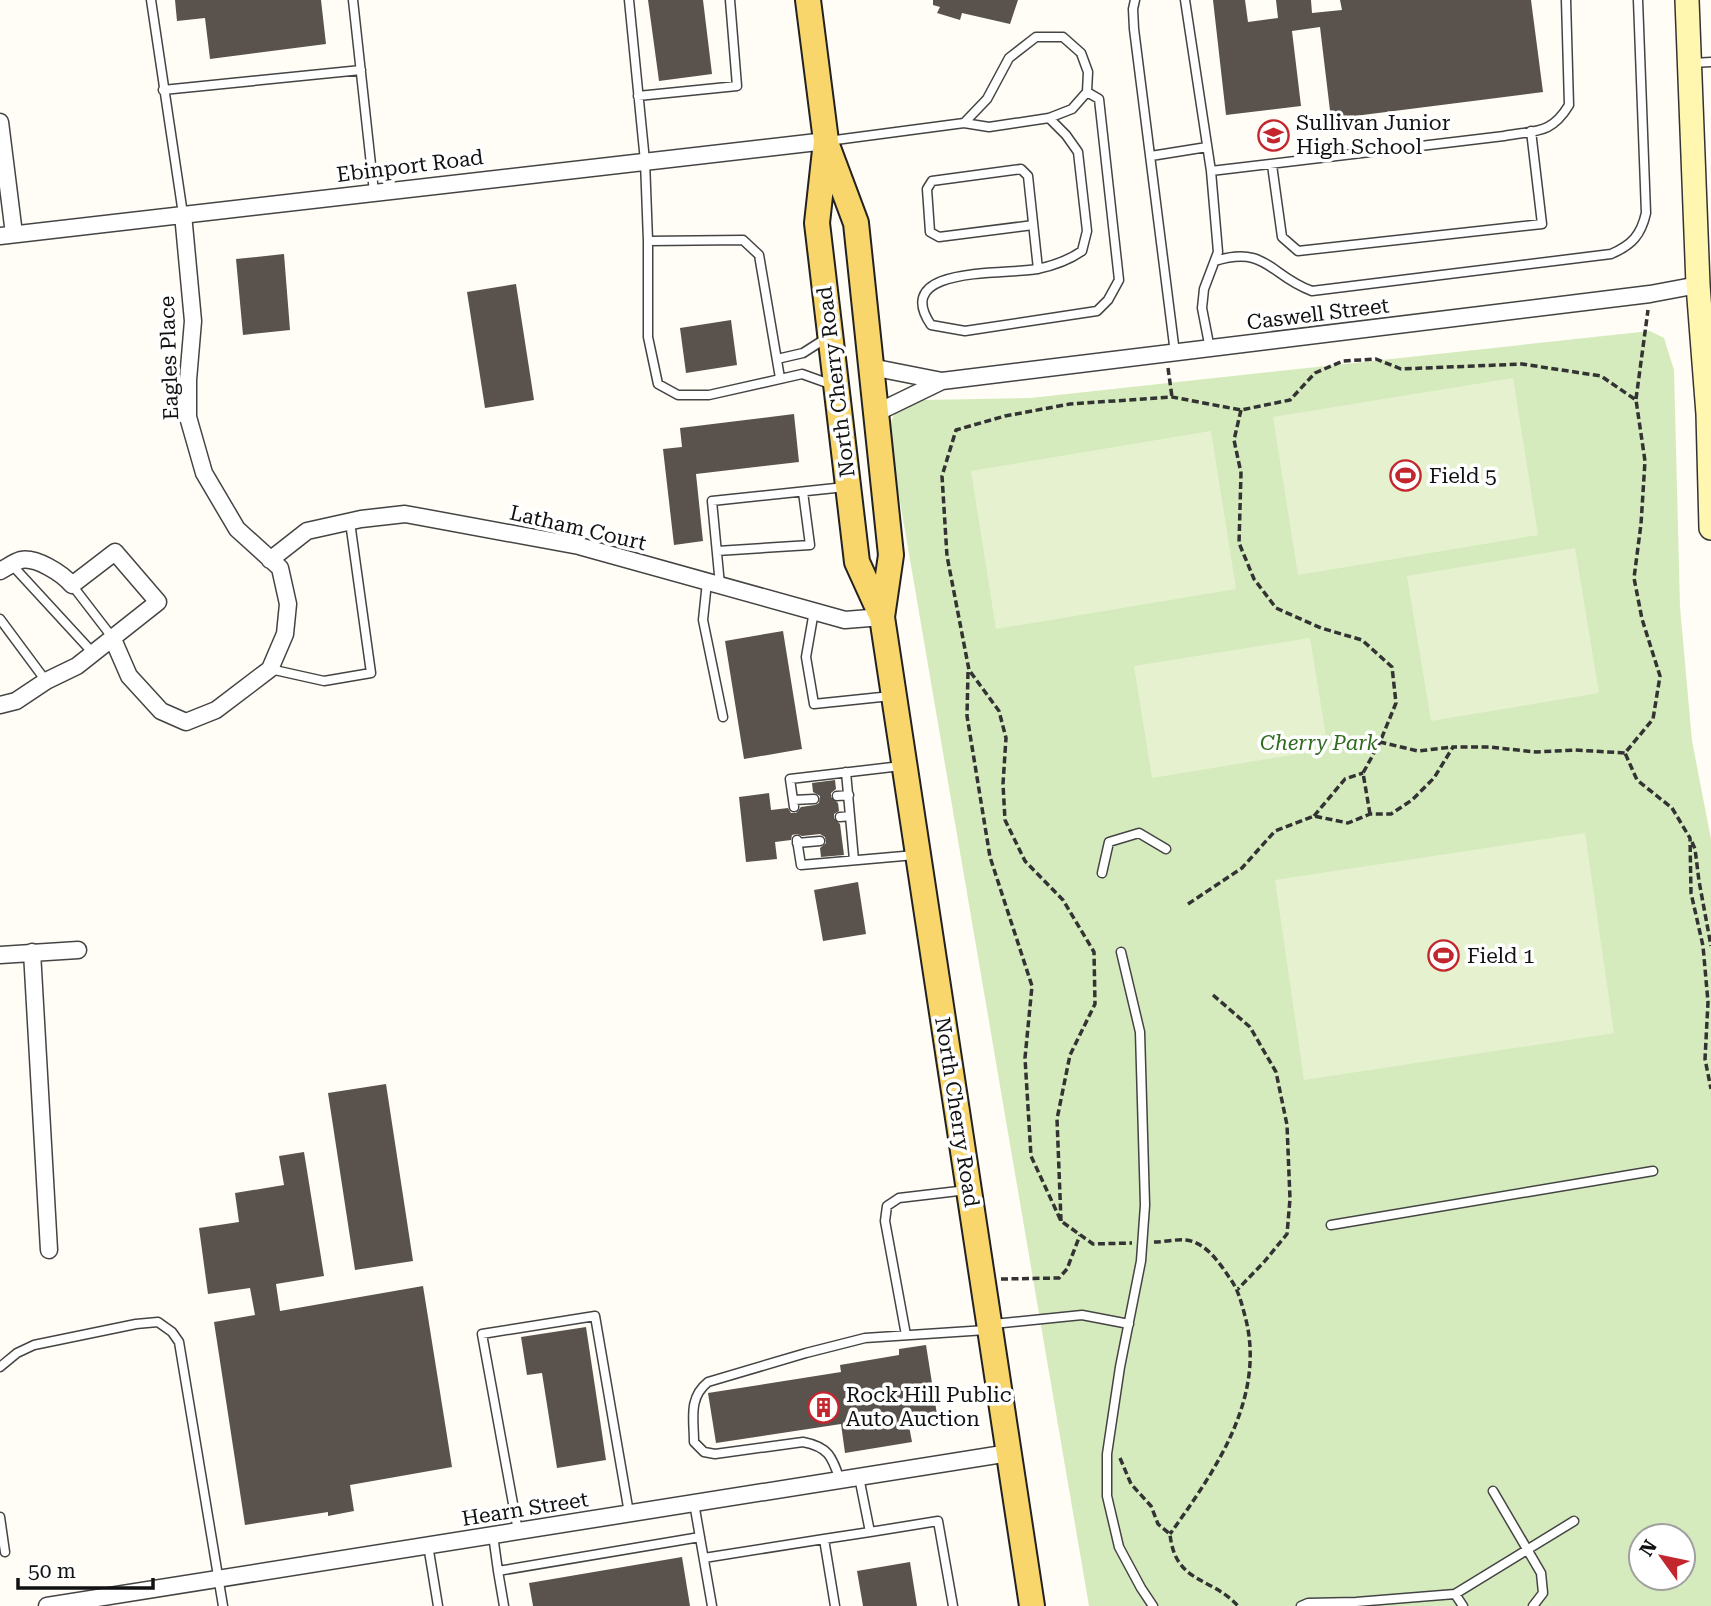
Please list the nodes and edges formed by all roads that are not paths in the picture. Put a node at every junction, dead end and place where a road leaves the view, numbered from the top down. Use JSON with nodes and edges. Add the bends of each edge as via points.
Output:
{"nodes":[{"id":1,"x":151,"y":0,"type":"edge"},
{"id":2,"x":353,"y":0,"type":"edge"},
{"id":3,"x":629,"y":0,"type":"edge"},
{"id":4,"x":730,"y":0,"type":"edge"},
{"id":5,"x":808,"y":0,"type":"edge"},
{"id":6,"x":1135,"y":0,"type":"edge"},
{"id":7,"x":1185,"y":0,"type":"edge"},
{"id":8,"x":1566,"y":0,"type":"edge"},
{"id":9,"x":1638,"y":0,"type":"edge"},
{"id":10,"x":1687,"y":0,"type":"edge"},
{"id":11,"x":1700,"y":63,"type":"edge"},
{"id":12,"x":362,"y":70,"type":"junction"},
{"id":13,"x":163,"y":90,"type":"junction"},
{"id":14,"x":1087,"y":92,"type":"junction"},
{"id":15,"x":638,"y":96,"type":"junction"},
{"id":16,"x":1049,"y":118,"type":"junction"},
{"id":17,"x":0,"y":122,"type":"edge"},
{"id":18,"x":964,"y":123,"type":"junction"},
{"id":19,"x":1531,"y":131,"type":"junction"},
{"id":20,"x":825,"y":141,"type":"junction"},
{"id":21,"x":1207,"y":147,"type":"junction"},
{"id":22,"x":1151,"y":156,"type":"junction"},
{"id":23,"x":645,"y":161,"type":"junction"},
{"id":24,"x":1272,"y":164,"type":"junction"},
{"id":25,"x":1211,"y":171,"type":"junction"},
{"id":26,"x":374,"y":192,"type":"junction"},
{"id":27,"x":183,"y":214,"type":"junction"},
{"id":28,"x":1033,"y":225,"type":"junction"},
{"id":29,"x":7,"y":235,"type":"edge"},
{"id":30,"x":648,"y":241,"type":"junction"},
{"id":31,"x":1215,"y":261,"type":"junction"},
{"id":32,"x":1038,"y":269,"type":"junction"},
{"id":33,"x":1699,"y":285,"type":"junction"},
{"id":34,"x":830,"y":335,"type":"junction"},
{"id":35,"x":1210,"y":349,"type":"junction"},
{"id":36,"x":1170,"y":354,"type":"junction"},
{"id":37,"x":777,"y":359,"type":"junction"},
{"id":38,"x":871,"y":367,"type":"junction"},
{"id":39,"x":780,"y":378,"type":"junction"},
{"id":40,"x":942,"y":381,"type":"junction"},
{"id":41,"x":836,"y":387,"type":"junction"},
{"id":42,"x":876,"y":413,"type":"junction"},
{"id":43,"x":1710,"y":414,"type":"edge"},
{"id":44,"x":848,"y":487,"type":"junction"},
{"id":45,"x":803,"y":492,"type":"junction"},
{"id":46,"x":350,"y":522,"type":"junction"},
{"id":47,"x":1711,"y":528,"type":"edge"},
{"id":48,"x":717,"y":551,"type":"junction"},
{"id":49,"x":270,"y":559,"type":"junction"},
{"id":50,"x":6,"y":568,"type":"edge"},
{"id":51,"x":714,"y":583,"type":"junction"},
{"id":52,"x":72,"y":585,"type":"junction"},
{"id":53,"x":814,"y":611,"type":"junction"},
{"id":54,"x":882,"y":618,"type":"junction"},
{"id":55,"x":0,"y":619,"type":"edge"},
{"id":56,"x":112,"y":637,"type":"junction"},
{"id":57,"x":93,"y":653,"type":"junction"},
{"id":58,"x":270,"y":669,"type":"junction"},
{"id":59,"x":46,"y":681,"type":"junction"},
{"id":60,"x":894,"y":696,"type":"junction"},
{"id":61,"x":0,"y":705,"type":"edge"},
{"id":62,"x":723,"y":717,"type":"dead end"},
{"id":63,"x":904,"y":765,"type":"junction"},
{"id":64,"x":846,"y":772,"type":"junction"},
{"id":65,"x":849,"y":795,"type":"junction"},
{"id":66,"x":837,"y":796,"type":"dead end"},
{"id":67,"x":814,"y":799,"type":"dead end"},
{"id":68,"x":850,"y":816,"type":"junction"},
{"id":69,"x":840,"y":817,"type":"dead end"},
{"id":70,"x":852,"y":837,"type":"junction"},
{"id":71,"x":842,"y":839,"type":"dead end"},
{"id":72,"x":820,"y":841,"type":"dead end"},
{"id":73,"x":1166,"y":849,"type":"dead end"},
{"id":74,"x":918,"y":855,"type":"junction"},
{"id":75,"x":854,"y":860,"type":"junction"},
{"id":76,"x":1102,"y":873,"type":"dead end"},
{"id":77,"x":78,"y":950,"type":"dead end"},
{"id":78,"x":32,"y":952,"type":"junction"},
{"id":79,"x":1121,"y":952,"type":"dead end"},
{"id":80,"x":0,"y":955,"type":"edge"},
{"id":81,"x":1653,"y":1171,"type":"dead end"},
{"id":82,"x":969,"y":1189,"type":"junction"},
{"id":83,"x":1331,"y":1226,"type":"dead end"},
{"id":84,"x":49,"y":1250,"type":"dead end"},
{"id":85,"x":1129,"y":1324,"type":"junction"},
{"id":86,"x":990,"y":1327,"type":"junction"},
{"id":87,"x":906,"y":1335,"type":"junction"},
{"id":88,"x":0,"y":1367,"type":"edge"},
{"id":89,"x":1009,"y":1453,"type":"junction"},
{"id":90,"x":859,"y":1477,"type":"junction"},
{"id":91,"x":840,"y":1480,"type":"junction"},
{"id":92,"x":1493,"y":1491,"type":"dead end"},
{"id":93,"x":694,"y":1503,"type":"junction"},
{"id":94,"x":629,"y":1513,"type":"junction"},
{"id":95,"x":0,"y":1517,"type":"edge"},
{"id":96,"x":1574,"y":1521,"type":"dead end"},
{"id":97,"x":518,"y":1531,"type":"junction"},
{"id":98,"x":870,"y":1532,"type":"junction"},
{"id":99,"x":492,"y":1535,"type":"junction"},
{"id":100,"x":701,"y":1537,"type":"junction"},
{"id":101,"x":824,"y":1539,"type":"junction"},
{"id":102,"x":428,"y":1545,"type":"junction"},
{"id":103,"x":1526,"y":1550,"type":"junction"},
{"id":104,"x":5,"y":1552,"type":"dead end"},
{"id":105,"x":705,"y":1558,"type":"junction"},
{"id":106,"x":498,"y":1571,"type":"junction"},
{"id":107,"x":220,"y":1578,"type":"junction"},
{"id":108,"x":1455,"y":1594,"type":"junction"},
{"id":109,"x":47,"y":1606,"type":"edge"},
{"id":110,"x":223,"y":1606,"type":"edge"},
{"id":111,"x":438,"y":1606,"type":"edge"},
{"id":112,"x":503,"y":1606,"type":"edge"},
{"id":113,"x":712,"y":1606,"type":"edge"},
{"id":114,"x":835,"y":1606,"type":"edge"},
{"id":115,"x":953,"y":1606,"type":"edge"},
{"id":116,"x":1032,"y":1606,"type":"edge"},
{"id":117,"x":1153,"y":1606,"type":"edge"},
{"id":118,"x":1301,"y":1606,"type":"edge"},
{"id":119,"x":1463,"y":1606,"type":"edge"},
{"id":120,"x":1532,"y":1606,"type":"edge"}],
"edges":[{"from":1,"to":13,"type":"lane"},
{"from":2,"to":12,"type":"lane"},
{"from":3,"to":15,"type":"lane"},
{"from":4,"to":15,"type":"lane","via":[[737,86]]},
{"from":5,"to":20,"type":"main road","name":"North Cherry Road"},
{"from":6,"to":22,"type":"lane","via":[[1134,29]]},
{"from":7,"to":21,"type":"lane"},
{"from":8,"to":19,"type":"lane","via":[[1569,105],[1550,128]]},
{"from":9,"to":31,"type":"lane","via":[[1646,213],[1636,239],[1622,249],[1312,291],[1260,259],[1245,256]]},
{"from":10,"to":11,"type":"street"},
{"from":11,"to":33,"type":"street"},
{"from":12,"to":13,"type":"lane"},
{"from":12,"to":26,"type":"lane"},
{"from":13,"to":27,"type":"lane"},
{"from":14,"to":16,"type":"lane","via":[[1072,109]]},
{"from":14,"to":18,"type":"lane","via":[[1088,72],[1081,53],[1063,37],[1036,37],[1009,58],[987,99]]},
{"from":14,"to":32,"type":"lane","via":[[1099,99],[1119,281],[1108,300],[1097,311],[965,331],[930,325],[924,315],[922,300],[928,288],[942,279]]},
{"from":15,"to":23,"type":"lane"},
{"from":16,"to":18,"type":"lane","via":[[989,127]]},
{"from":16,"to":32,"type":"lane","via":[[1078,152],[1087,231],[1082,251]]},
{"from":17,"to":29,"type":"street"},
{"from":18,"to":20,"type":"lane"},
{"from":19,"to":24,"type":"lane"},
{"from":19,"to":24,"type":"lane","via":[[1542,224],[1298,251],[1282,237]]},
{"from":20,"to":23,"type":"street","name":"Ebinport Road"},
{"from":20,"to":34,"type":"main road","name":"North Cherry Road","via":[[817,223]]},
{"from":20,"to":38,"type":"main road","name":"North Cherry Road","via":[[856,223]]},
{"from":21,"to":22,"type":"lane"},
{"from":21,"to":25,"type":"lane"},
{"from":22,"to":36,"type":"lane"},
{"from":23,"to":26,"type":"street","name":"Ebinport Road"},
{"from":23,"to":30,"type":"lane"},
{"from":24,"to":25,"type":"lane"},
{"from":25,"to":31,"type":"lane"},
{"from":26,"to":27,"type":"street","name":"Ebinport Road"},
{"from":27,"to":29,"type":"street","name":"Ebinport Road"},
{"from":27,"to":49,"type":"street","name":"Eagles Place","via":[[193,321],[188,416],[204,473],[237,529]]},
{"from":28,"to":28,"type":"lane","via":[[1028,176],[1021,169],[932,181],[927,189],[930,232],[939,237]]},
{"from":28,"to":32,"type":"lane"},
{"from":30,"to":37,"type":"lane","via":[[743,240],[759,255]]},
{"from":30,"to":39,"type":"lane","via":[[648,337],[658,384],[678,395],[709,395]]},
{"from":31,"to":35,"type":"lane","via":[[1202,308]]},
{"from":33,"to":35,"type":"street","name":"Caswell Street"},
{"from":33,"to":43,"type":"street"},
{"from":34,"to":37,"type":"lane","via":[[803,353]]},
{"from":34,"to":41,"type":"main road","name":"North Cherry Road"},
{"from":35,"to":36,"type":"street","name":"Caswell Street"},
{"from":36,"to":40,"type":"street","name":"Caswell Street"},
{"from":37,"to":39,"type":"lane"},
{"from":38,"to":40,"type":"street","name":"Caswell Street"},
{"from":38,"to":42,"type":"main road","name":"North Cherry Road"},
{"from":39,"to":41,"type":"lane","via":[[802,374]]},
{"from":40,"to":42,"type":"street","name":"Caswell Street"},
{"from":41,"to":44,"type":"main road","name":"North Cherry Road"},
{"from":42,"to":54,"type":"main road","name":"North Cherry Road","via":[[891,555]]},
{"from":43,"to":47,"type":"street"},
{"from":44,"to":45,"type":"lane"},
{"from":44,"to":54,"type":"main road","name":"North Cherry Road","via":[[857,562]]},
{"from":45,"to":48,"type":"lane","via":[[712,501]]},
{"from":45,"to":48,"type":"lane","via":[[810,545]]},
{"from":46,"to":49,"type":"street","name":"Latham Court","via":[[307,531]]},
{"from":46,"to":51,"type":"street","name":"Latham Court","via":[[405,514],[579,547]]},
{"from":46,"to":58,"type":"lane","via":[[371,673],[324,681]]},
{"from":48,"to":51,"type":"lane"},
{"from":49,"to":58,"type":"street","name":"Eagles Place","via":[[280,568],[288,604],[285,634]]},
{"from":50,"to":52,"type":"street","via":[[22,560],[38,563]]},
{"from":50,"to":57,"type":"lane"},
{"from":51,"to":53,"type":"street","name":"Latham Court"},
{"from":51,"to":62,"type":"lane","via":[[703,620]]},
{"from":52,"to":56,"type":"lane"},
{"from":52,"to":56,"type":"street","via":[[115,552],[158,602]]},
{"from":53,"to":54,"type":"street","name":"Latham Court","via":[[845,620]]},
{"from":53,"to":60,"type":"lane","via":[[806,657],[814,704]]},
{"from":54,"to":60,"type":"main road","name":"North Cherry Road"},
{"from":55,"to":59,"type":"lane"},
{"from":56,"to":57,"type":"street"},
{"from":56,"to":58,"type":"street","name":"Eagles Place","via":[[129,676],[161,711],[186,722],[216,710]]},
{"from":57,"to":59,"type":"street"},
{"from":59,"to":61,"type":"street","via":[[16,701]]},
{"from":60,"to":63,"type":"main road","name":"North Cherry Road"},
{"from":63,"to":64,"type":"lane"},
{"from":63,"to":74,"type":"main road","name":"North Cherry Road"},
{"from":64,"to":65,"type":"lane"},
{"from":64,"to":67,"type":"lane","via":[[790,779],[793,804]]},
{"from":65,"to":66,"type":"lane"},
{"from":65,"to":68,"type":"lane"},
{"from":68,"to":69,"type":"lane"},
{"from":68,"to":70,"type":"lane"},
{"from":70,"to":71,"type":"lane"},
{"from":70,"to":75,"type":"lane"},
{"from":72,"to":75,"type":"lane","via":[[797,841],[801,865]]},
{"from":73,"to":76,"type":"lane","via":[[1139,833],[1109,842]]},
{"from":74,"to":75,"type":"lane"},
{"from":74,"to":82,"type":"main road","name":"North Cherry Road"},
{"from":77,"to":78,"type":"street"},
{"from":78,"to":80,"type":"street"},
{"from":78,"to":84,"type":"street"},
{"from":79,"to":85,"type":"lane","via":[[1140,1032],[1145,1205]]},
{"from":81,"to":83,"type":"lane"},
{"from":82,"to":86,"type":"main road","name":"North Cherry Road"},
{"from":82,"to":87,"type":"lane","via":[[899,1198],[887,1206],[885,1221]]},
{"from":85,"to":86,"type":"lane","via":[[1083,1315]]},
{"from":85,"to":117,"type":"lane","via":[[1110,1429],[1107,1496],[1119,1547]]},
{"from":86,"to":87,"type":"lane"},
{"from":86,"to":89,"type":"main road","name":"North Cherry Road"},
{"from":87,"to":91,"type":"lane","via":[[828,1347],[708,1382],[698,1390],[694,1442],[704,1452],[817,1445],[831,1456]]},
{"from":88,"to":107,"type":"lane","via":[[34,1345],[136,1324],[158,1322],[172,1332],[179,1342]]},
{"from":89,"to":90,"type":"street","name":"Hearn Street"},
{"from":89,"to":116,"type":"main road","name":"North Cherry Road"},
{"from":90,"to":91,"type":"street","name":"Hearn Street"},
{"from":90,"to":98,"type":"lane"},
{"from":91,"to":93,"type":"street","name":"Hearn Street"},
{"from":92,"to":103,"type":"lane"},
{"from":93,"to":94,"type":"street","name":"Hearn Street"},
{"from":93,"to":100,"type":"lane"},
{"from":94,"to":97,"type":"street","name":"Hearn Street"},
{"from":94,"to":97,"type":"lane","via":[[595,1316],[482,1334]]},
{"from":95,"to":104,"type":"lane"},
{"from":96,"to":103,"type":"lane"},
{"from":97,"to":99,"type":"street","name":"Hearn Street"},
{"from":98,"to":101,"type":"lane"},
{"from":98,"to":115,"type":"lane","via":[[938,1521]]},
{"from":99,"to":102,"type":"street","name":"Hearn Street"},
{"from":99,"to":106,"type":"lane"},
{"from":100,"to":105,"type":"lane"},
{"from":100,"to":106,"type":"lane"},
{"from":101,"to":105,"type":"lane"},
{"from":101,"to":114,"type":"lane"},
{"from":102,"to":107,"type":"street","name":"Hearn Street"},
{"from":102,"to":111,"type":"lane"},
{"from":103,"to":108,"type":"lane"},
{"from":103,"to":120,"type":"lane","via":[[1541,1573],[1543,1593]]},
{"from":105,"to":113,"type":"lane"},
{"from":106,"to":112,"type":"lane"},
{"from":107,"to":109,"type":"street","name":"Hearn Street"},
{"from":107,"to":110,"type":"lane"},
{"from":108,"to":118,"type":"lane"},
{"from":108,"to":119,"type":"lane"}]}
